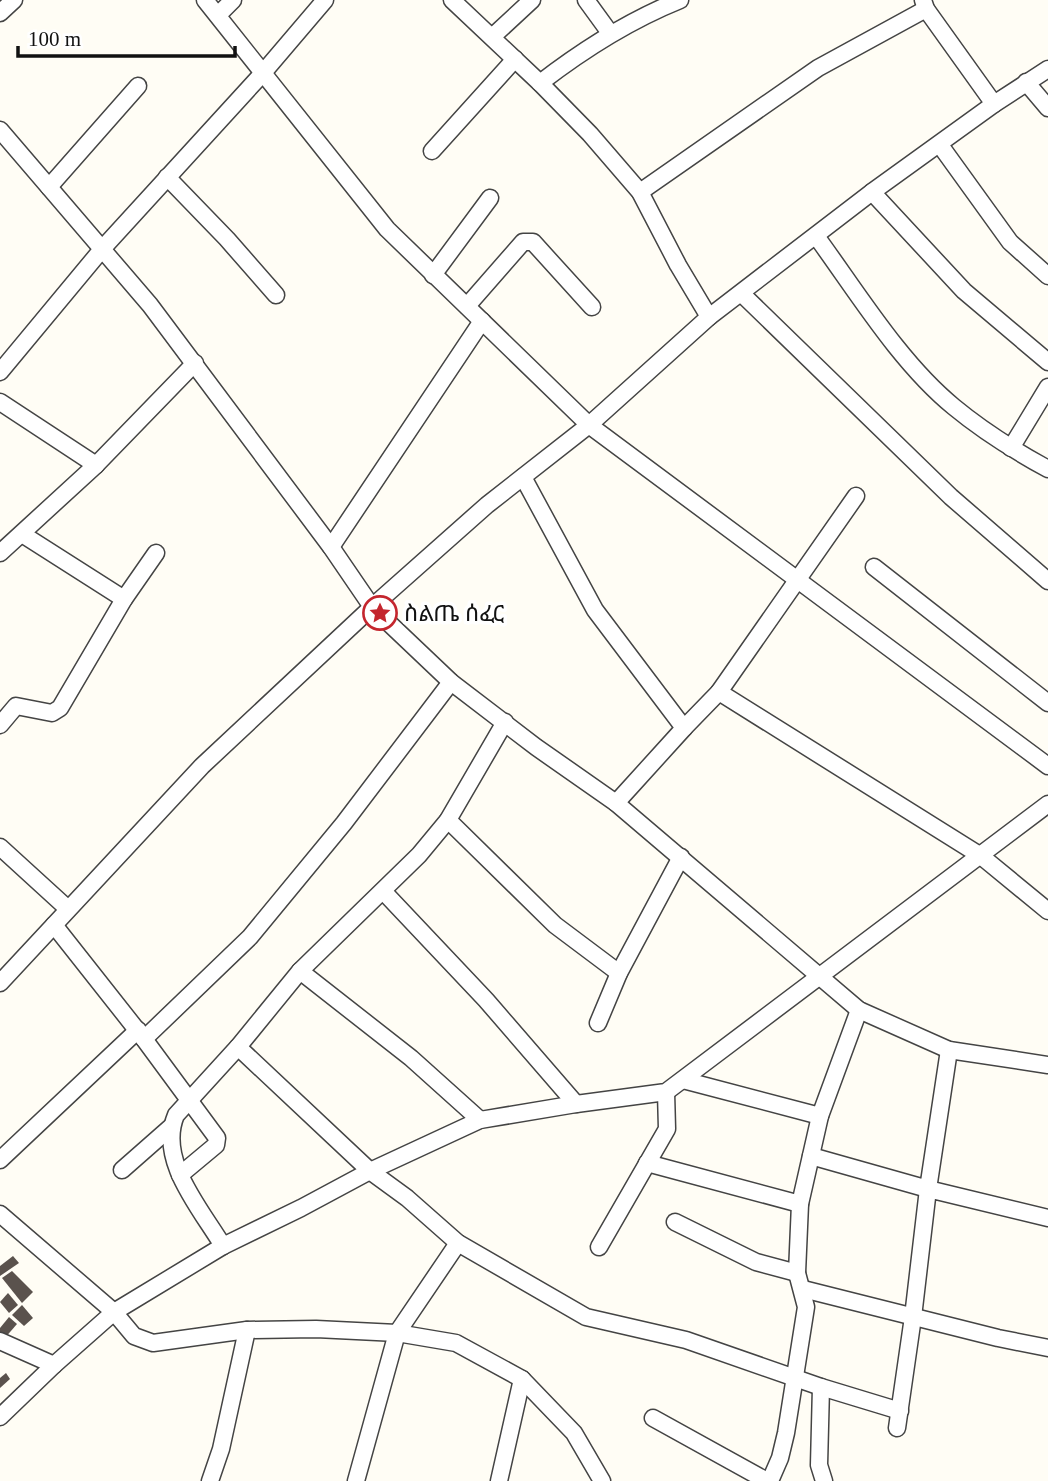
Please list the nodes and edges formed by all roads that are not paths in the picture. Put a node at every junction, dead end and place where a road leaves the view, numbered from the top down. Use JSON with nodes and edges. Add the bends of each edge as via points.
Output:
{"nodes":[{"id":1,"x":14,"y":0,"type":"edge"},
{"id":2,"x":205,"y":0,"type":"edge"},
{"id":3,"x":233,"y":0,"type":"edge"},
{"id":4,"x":325,"y":0,"type":"edge"},
{"id":5,"x":452,"y":0,"type":"edge"},
{"id":6,"x":532,"y":0,"type":"edge"},
{"id":7,"x":586,"y":0,"type":"edge"},
{"id":8,"x":680,"y":0,"type":"edge"},
{"id":9,"x":924,"y":5,"type":"edge"},
{"id":10,"x":0,"y":13,"type":"edge"},
{"id":11,"x":218,"y":15,"type":"junction"},
{"id":12,"x":610,"y":33,"type":"junction"},
{"id":13,"x":492,"y":37,"type":"junction"},
{"id":14,"x":515,"y":59,"type":"junction"},
{"id":15,"x":1048,"y":69,"type":"edge"},
{"id":16,"x":262,"y":74,"type":"junction"},
{"id":17,"x":1026,"y":82,"type":"junction"},
{"id":18,"x":540,"y":83,"type":"junction"},
{"id":19,"x":138,"y":86,"type":"dead end"},
{"id":20,"x":994,"y":104,"type":"junction"},
{"id":21,"x":1048,"y":108,"type":"edge"},
{"id":22,"x":0,"y":130,"type":"edge"},
{"id":23,"x":940,"y":145,"type":"junction"},
{"id":24,"x":432,"y":151,"type":"dead end"},
{"id":25,"x":167,"y":177,"type":"junction"},
{"id":26,"x":49,"y":187,"type":"junction"},
{"id":27,"x":640,"y":192,"type":"junction"},
{"id":28,"x":872,"y":192,"type":"junction"},
{"id":29,"x":490,"y":198,"type":"dead end"},
{"id":30,"x":816,"y":236,"type":"junction"},
{"id":31,"x":103,"y":248,"type":"junction"},
{"id":32,"x":433,"y":275,"type":"junction"},
{"id":33,"x":1048,"y":276,"type":"edge"},
{"id":34,"x":742,"y":293,"type":"junction"},
{"id":35,"x":276,"y":295,"type":"dead end"},
{"id":36,"x":467,"y":306,"type":"junction"},
{"id":37,"x":592,"y":307,"type":"dead end"},
{"id":38,"x":709,"y":317,"type":"junction"},
{"id":39,"x":482,"y":321,"type":"junction"},
{"id":40,"x":1048,"y":362,"type":"edge"},
{"id":41,"x":195,"y":363,"type":"junction"},
{"id":42,"x":0,"y":372,"type":"edge"},
{"id":43,"x":1048,"y":387,"type":"edge"},
{"id":44,"x":0,"y":402,"type":"edge"},
{"id":45,"x":589,"y":425,"type":"junction"},
{"id":46,"x":1011,"y":448,"type":"junction"},
{"id":47,"x":96,"y":465,"type":"junction"},
{"id":48,"x":1048,"y":469,"type":"edge"},
{"id":49,"x":523,"y":477,"type":"junction"},
{"id":50,"x":856,"y":496,"type":"dead end"},
{"id":51,"x":22,"y":534,"type":"junction"},
{"id":52,"x":331,"y":548,"type":"junction"},
{"id":53,"x":0,"y":553,"type":"edge"},
{"id":54,"x":156,"y":553,"type":"dead end"},
{"id":55,"x":874,"y":567,"type":"dead end"},
{"id":56,"x":796,"y":580,"type":"junction"},
{"id":57,"x":1048,"y":581,"type":"edge"},
{"id":58,"x":124,"y":599,"type":"junction"},
{"id":59,"x":372,"y":607,"type":"junction"},
{"id":60,"x":451,"y":682,"type":"junction"},
{"id":61,"x":719,"y":692,"type":"junction"},
{"id":62,"x":1048,"y":703,"type":"edge"},
{"id":63,"x":505,"y":722,"type":"junction"},
{"id":64,"x":0,"y":725,"type":"edge"},
{"id":65,"x":684,"y":728,"type":"junction"},
{"id":66,"x":1048,"y":766,"type":"edge"},
{"id":67,"x":616,"y":803,"type":"junction"},
{"id":68,"x":1048,"y":804,"type":"edge"},
{"id":69,"x":448,"y":820,"type":"junction"},
{"id":70,"x":0,"y":847,"type":"edge"},
{"id":71,"x":981,"y":856,"type":"junction"},
{"id":72,"x":681,"y":857,"type":"junction"},
{"id":73,"x":383,"y":891,"type":"junction"},
{"id":74,"x":68,"y":909,"type":"junction"},
{"id":75,"x":1048,"y":911,"type":"edge"},
{"id":76,"x":54,"y":925,"type":"junction"},
{"id":77,"x":300,"y":971,"type":"junction"},
{"id":78,"x":619,"y":972,"type":"junction"},
{"id":79,"x":820,"y":977,"type":"junction"},
{"id":80,"x":0,"y":983,"type":"edge"},
{"id":81,"x":859,"y":1010,"type":"junction"},
{"id":82,"x":598,"y":1023,"type":"dead end"},
{"id":83,"x":141,"y":1034,"type":"junction"},
{"id":84,"x":238,"y":1047,"type":"junction"},
{"id":85,"x":949,"y":1050,"type":"junction"},
{"id":86,"x":1048,"y":1065,"type":"edge"},
{"id":87,"x":683,"y":1080,"type":"junction"},
{"id":88,"x":666,"y":1092,"type":"junction"},
{"id":89,"x":190,"y":1100,"type":"junction"},
{"id":90,"x":576,"y":1104,"type":"junction"},
{"id":91,"x":820,"y":1116,"type":"junction"},
{"id":92,"x":480,"y":1120,"type":"junction"},
{"id":93,"x":172,"y":1126,"type":"junction"},
{"id":94,"x":811,"y":1156,"type":"junction"},
{"id":95,"x":0,"y":1160,"type":"edge"},
{"id":96,"x":647,"y":1163,"type":"junction"},
{"id":97,"x":122,"y":1170,"type":"dead end"},
{"id":98,"x":370,"y":1171,"type":"junction"},
{"id":99,"x":180,"y":1175,"type":"junction"},
{"id":100,"x":928,"y":1189,"type":"junction"},
{"id":101,"x":800,"y":1204,"type":"junction"},
{"id":102,"x":0,"y":1214,"type":"edge"},
{"id":103,"x":1048,"y":1218,"type":"edge"},
{"id":104,"x":675,"y":1222,"type":"dead end"},
{"id":105,"x":458,"y":1243,"type":"junction"},
{"id":106,"x":223,"y":1245,"type":"junction"},
{"id":107,"x":599,"y":1247,"type":"dead end"},
{"id":108,"x":797,"y":1273,"type":"junction"},
{"id":109,"x":803,"y":1289,"type":"junction"},
{"id":110,"x":114,"y":1312,"type":"junction"},
{"id":111,"x":913,"y":1317,"type":"junction"},
{"id":112,"x":247,"y":1330,"type":"junction"},
{"id":113,"x":397,"y":1333,"type":"junction"},
{"id":114,"x":0,"y":1341,"type":"edge"},
{"id":115,"x":1048,"y":1348,"type":"edge"},
{"id":116,"x":54,"y":1365,"type":"junction"},
{"id":117,"x":796,"y":1377,"type":"junction"},
{"id":118,"x":522,"y":1379,"type":"junction"},
{"id":119,"x":821,"y":1387,"type":"junction"},
{"id":120,"x":900,"y":1411,"type":"junction"},
{"id":121,"x":0,"y":1417,"type":"edge"},
{"id":122,"x":653,"y":1418,"type":"dead end"},
{"id":123,"x":897,"y":1428,"type":"dead end"},
{"id":124,"x":596,"y":1477,"type":"edge"},
{"id":125,"x":210,"y":1481,"type":"edge"},
{"id":126,"x":356,"y":1481,"type":"edge"},
{"id":127,"x":499,"y":1481,"type":"edge"},
{"id":128,"x":768,"y":1481,"type":"edge"},
{"id":129,"x":824,"y":1481,"type":"edge"}],
"edges":[{"from":1,"to":10,"type":"street"},
{"from":2,"to":11,"type":"street"},
{"from":3,"to":11,"type":"street"},
{"from":4,"to":16,"type":"street"},
{"from":5,"to":13,"type":"street"},
{"from":6,"to":13,"type":"street"},
{"from":7,"to":12,"type":"street"},
{"from":8,"to":12,"type":"street"},
{"from":9,"to":20,"type":"street"},
{"from":9,"to":27,"type":"street","via":[[818,68]]},
{"from":11,"to":16,"type":"street"},
{"from":12,"to":18,"type":"street"},
{"from":13,"to":14,"type":"street"},
{"from":14,"to":18,"type":"street"},
{"from":14,"to":24,"type":"street"},
{"from":15,"to":17,"type":"street"},
{"from":16,"to":25,"type":"street"},
{"from":16,"to":32,"type":"street","via":[[387,229]]},
{"from":17,"to":20,"type":"street"},
{"from":17,"to":21,"type":"street"},
{"from":18,"to":27,"type":"street"},
{"from":19,"to":26,"type":"street"},
{"from":20,"to":23,"type":"street"},
{"from":22,"to":26,"type":"street"},
{"from":23,"to":28,"type":"street"},
{"from":23,"to":33,"type":"street","via":[[1010,242]]},
{"from":25,"to":31,"type":"street"},
{"from":25,"to":35,"type":"street"},
{"from":26,"to":31,"type":"street"},
{"from":27,"to":38,"type":"street"},
{"from":28,"to":30,"type":"street"},
{"from":28,"to":40,"type":"street","via":[[964,291]]},
{"from":29,"to":32,"type":"street"},
{"from":30,"to":34,"type":"street"},
{"from":30,"to":46,"type":"street","via":[[909,362],[953,406]]},
{"from":31,"to":41,"type":"street"},
{"from":31,"to":42,"type":"street"},
{"from":32,"to":36,"type":"street"},
{"from":34,"to":38,"type":"street"},
{"from":34,"to":57,"type":"street","via":[[951,497]]},
{"from":36,"to":37,"type":"street","via":[[528,240]]},
{"from":36,"to":39,"type":"street"},
{"from":38,"to":45,"type":"street"},
{"from":39,"to":45,"type":"street"},
{"from":39,"to":52,"type":"street"},
{"from":41,"to":47,"type":"street"},
{"from":41,"to":52,"type":"street"},
{"from":43,"to":46,"type":"street"},
{"from":44,"to":47,"type":"street"},
{"from":45,"to":49,"type":"street"},
{"from":45,"to":56,"type":"street"},
{"from":46,"to":48,"type":"street"},
{"from":47,"to":51,"type":"street"},
{"from":49,"to":59,"type":"street"},
{"from":49,"to":65,"type":"street","via":[[595,611]]},
{"from":50,"to":56,"type":"street"},
{"from":51,"to":53,"type":"street"},
{"from":51,"to":58,"type":"street"},
{"from":52,"to":59,"type":"street"},
{"from":54,"to":58,"type":"street"},
{"from":55,"to":62,"type":"street"},
{"from":56,"to":61,"type":"street"},
{"from":56,"to":66,"type":"street"},
{"from":58,"to":64,"type":"street","via":[[60,708],[52,712],[16,706]]},
{"from":59,"to":60,"type":"street"},
{"from":59,"to":74,"type":"street","via":[[202,766]]},
{"from":60,"to":63,"type":"street"},
{"from":60,"to":83,"type":"street","via":[[344,824],[250,937]]},
{"from":61,"to":65,"type":"street"},
{"from":61,"to":71,"type":"street"},
{"from":63,"to":67,"type":"street"},
{"from":63,"to":69,"type":"street"},
{"from":65,"to":67,"type":"street"},
{"from":67,"to":72,"type":"street"},
{"from":68,"to":71,"type":"street"},
{"from":69,"to":73,"type":"street"},
{"from":69,"to":78,"type":"street","via":[[555,925]]},
{"from":70,"to":74,"type":"street"},
{"from":71,"to":75,"type":"street"},
{"from":71,"to":79,"type":"street"},
{"from":72,"to":78,"type":"street"},
{"from":72,"to":79,"type":"street"},
{"from":73,"to":77,"type":"street"},
{"from":73,"to":90,"type":"street"},
{"from":74,"to":76,"type":"street"},
{"from":76,"to":80,"type":"street"},
{"from":76,"to":83,"type":"street"},
{"from":77,"to":84,"type":"street"},
{"from":77,"to":92,"type":"street","via":[[411,1058]]},
{"from":78,"to":82,"type":"street"},
{"from":79,"to":81,"type":"street"},
{"from":79,"to":87,"type":"street"},
{"from":81,"to":85,"type":"street"},
{"from":81,"to":91,"type":"street"},
{"from":83,"to":89,"type":"street"},
{"from":83,"to":95,"type":"street"},
{"from":84,"to":89,"type":"street"},
{"from":84,"to":98,"type":"street"},
{"from":85,"to":86,"type":"street"},
{"from":85,"to":100,"type":"street"},
{"from":87,"to":88,"type":"street"},
{"from":87,"to":91,"type":"street"},
{"from":88,"to":90,"type":"street"},
{"from":88,"to":96,"type":"street","via":[[667,1129]]},
{"from":89,"to":93,"type":"street"},
{"from":89,"to":99,"type":"street","via":[[217,1142]]},
{"from":90,"to":92,"type":"street"},
{"from":91,"to":94,"type":"street"},
{"from":92,"to":98,"type":"street"},
{"from":93,"to":97,"type":"street"},
{"from":93,"to":99,"type":"street"},
{"from":94,"to":100,"type":"street"},
{"from":94,"to":101,"type":"street"},
{"from":96,"to":101,"type":"street"},
{"from":96,"to":107,"type":"street"},
{"from":98,"to":105,"type":"street"},
{"from":98,"to":106,"type":"street"},
{"from":99,"to":106,"type":"street"},
{"from":100,"to":103,"type":"street"},
{"from":100,"to":111,"type":"street"},
{"from":101,"to":108,"type":"street"},
{"from":102,"to":110,"type":"street"},
{"from":104,"to":108,"type":"street","via":[[756,1262]]},
{"from":105,"to":113,"type":"street"},
{"from":105,"to":117,"type":"street","via":[[586,1317],[686,1340]]},
{"from":106,"to":110,"type":"street"},
{"from":108,"to":109,"type":"street"},
{"from":109,"to":111,"type":"street"},
{"from":109,"to":117,"type":"street","via":[[806,1307]]},
{"from":110,"to":112,"type":"street","via":[[134,1336],[153,1343]]},
{"from":110,"to":116,"type":"street"},
{"from":111,"to":115,"type":"street"},
{"from":111,"to":120,"type":"street"},
{"from":112,"to":113,"type":"street"},
{"from":112,"to":125,"type":"street"},
{"from":113,"to":118,"type":"street","via":[[456,1343]]},
{"from":113,"to":126,"type":"street"},
{"from":114,"to":116,"type":"street"},
{"from":116,"to":121,"type":"street"},
{"from":117,"to":119,"type":"street"},
{"from":117,"to":128,"type":"street","via":[[780,1458]]},
{"from":118,"to":124,"type":"street","via":[[573,1433]]},
{"from":118,"to":127,"type":"street"},
{"from":119,"to":120,"type":"street"},
{"from":119,"to":129,"type":"street","via":[[819,1465]]},
{"from":120,"to":123,"type":"street"},
{"from":122,"to":128,"type":"street"}]}
